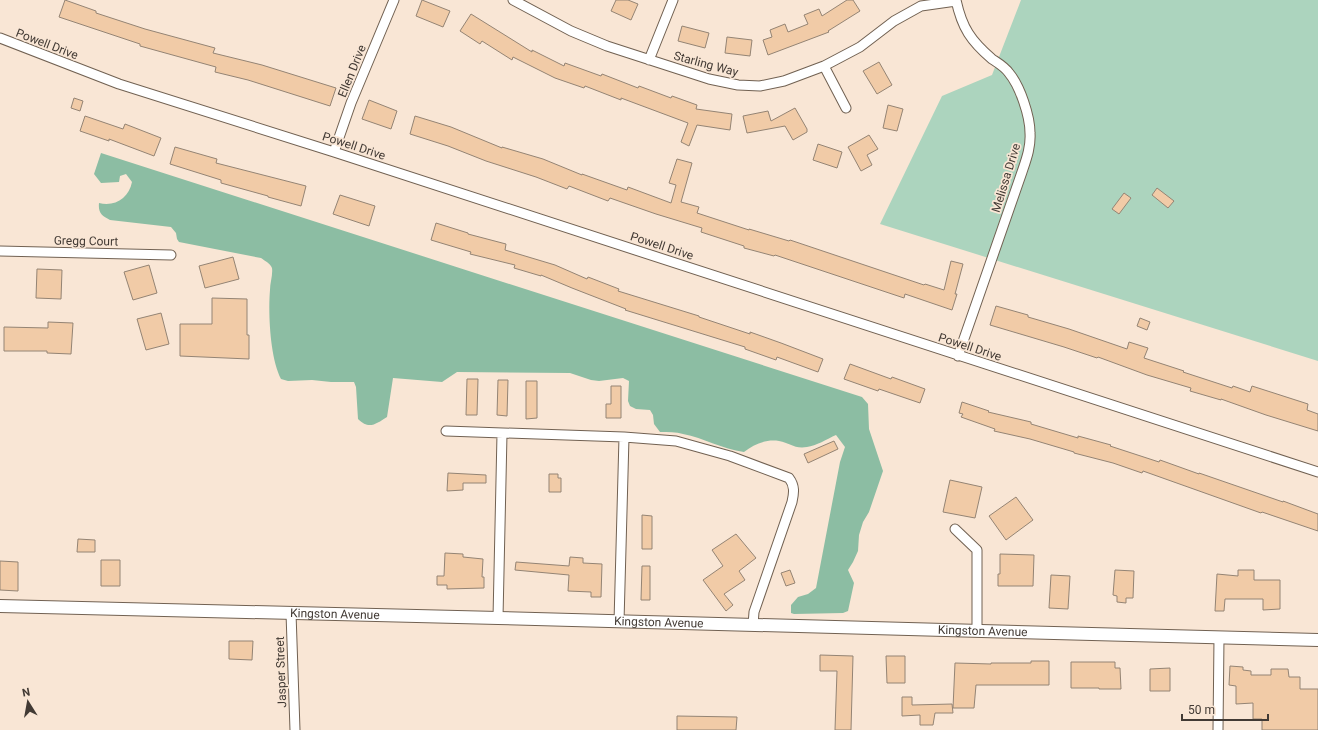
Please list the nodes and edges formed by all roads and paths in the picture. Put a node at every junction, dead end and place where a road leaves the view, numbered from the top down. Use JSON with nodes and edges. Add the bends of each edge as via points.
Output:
{"nodes":[{"id":1,"x":394,"y":0,"type":"edge"},
{"id":2,"x":513,"y":0,"type":"edge"},
{"id":3,"x":673,"y":0,"type":"edge"},
{"id":4,"x":956,"y":0,"type":"edge"},
{"id":5,"x":0,"y":38,"type":"edge"},
{"id":6,"x":649,"y":60,"type":"junction"},
{"id":7,"x":824,"y":66,"type":"junction"},
{"id":8,"x":846,"y":108,"type":"dead end"},
{"id":9,"x":334,"y":152,"type":"junction"},
{"id":10,"x":0,"y":252,"type":"edge"},
{"id":11,"x":171,"y":255,"type":"dead end"},
{"id":12,"x":958,"y":356,"type":"junction"},
{"id":13,"x":446,"y":431,"type":"dead end"},
{"id":14,"x":502,"y":434,"type":"junction"},
{"id":15,"x":624,"y":437,"type":"junction"},
{"id":16,"x":1318,"y":472,"type":"edge"},
{"id":17,"x":955,"y":529,"type":"dead end"},
{"id":18,"x":0,"y":606,"type":"edge"},
{"id":19,"x":291,"y":613,"type":"junction"},
{"id":20,"x":498,"y":618,"type":"junction"},
{"id":21,"x":619,"y":622,"type":"junction"},
{"id":22,"x":754,"y":625,"type":"junction"},
{"id":23,"x":977,"y":631,"type":"junction"},
{"id":24,"x":1219,"y":638,"type":"junction"},
{"id":25,"x":1318,"y":640,"type":"edge"},
{"id":26,"x":295,"y":730,"type":"edge"},
{"id":27,"x":1218,"y":730,"type":"edge"}],
"edges":[{"from":1,"to":9,"type":"street","name":"Ellen Drive","via":[[351,103]]},
{"from":2,"to":6,"type":"street","name":"Starling Way","via":[[571,31]]},
{"from":3,"to":6,"type":"street"},
{"from":4,"to":7,"type":"street","name":"Starling Way","via":[[921,6],[894,21],[860,47]]},
{"from":4,"to":12,"type":"street","name":"Melissa Drive","via":[[964,27],[975,42],[1009,72],[1020,91],[1031,133],[1022,172]]},
{"from":5,"to":9,"type":"street","name":"Powell Drive","via":[[119,84]]},
{"from":6,"to":7,"type":"street","name":"Starling Way","via":[[709,79],[738,85],[760,86],[784,81]]},
{"from":7,"to":8,"type":"street"},
{"from":9,"to":12,"type":"street","name":"Powell Drive"},
{"from":10,"to":11,"type":"street","name":"Gregg Court"},
{"from":12,"to":16,"type":"street","name":"Powell Drive"},
{"from":13,"to":14,"type":"street"},
{"from":14,"to":15,"type":"street"},
{"from":14,"to":20,"type":"street"},
{"from":15,"to":21,"type":"street"},
{"from":15,"to":22,"type":"street","via":[[676,441],[704,448],[778,473],[793,483],[792,502],[754,612]]},
{"from":17,"to":23,"type":"street","via":[[977,550]]},
{"from":18,"to":19,"type":"street","name":"Kingston Avenue"},
{"from":19,"to":20,"type":"street","name":"Kingston Avenue"},
{"from":19,"to":26,"type":"street","name":"Jasper Street"},
{"from":20,"to":21,"type":"street","name":"Kingston Avenue"},
{"from":21,"to":22,"type":"street","name":"Kingston Avenue"},
{"from":22,"to":23,"type":"street","name":"Kingston Avenue"},
{"from":23,"to":24,"type":"street","name":"Kingston Avenue"},
{"from":24,"to":25,"type":"street","name":"Kingston Avenue"},
{"from":24,"to":27,"type":"street"}]}
